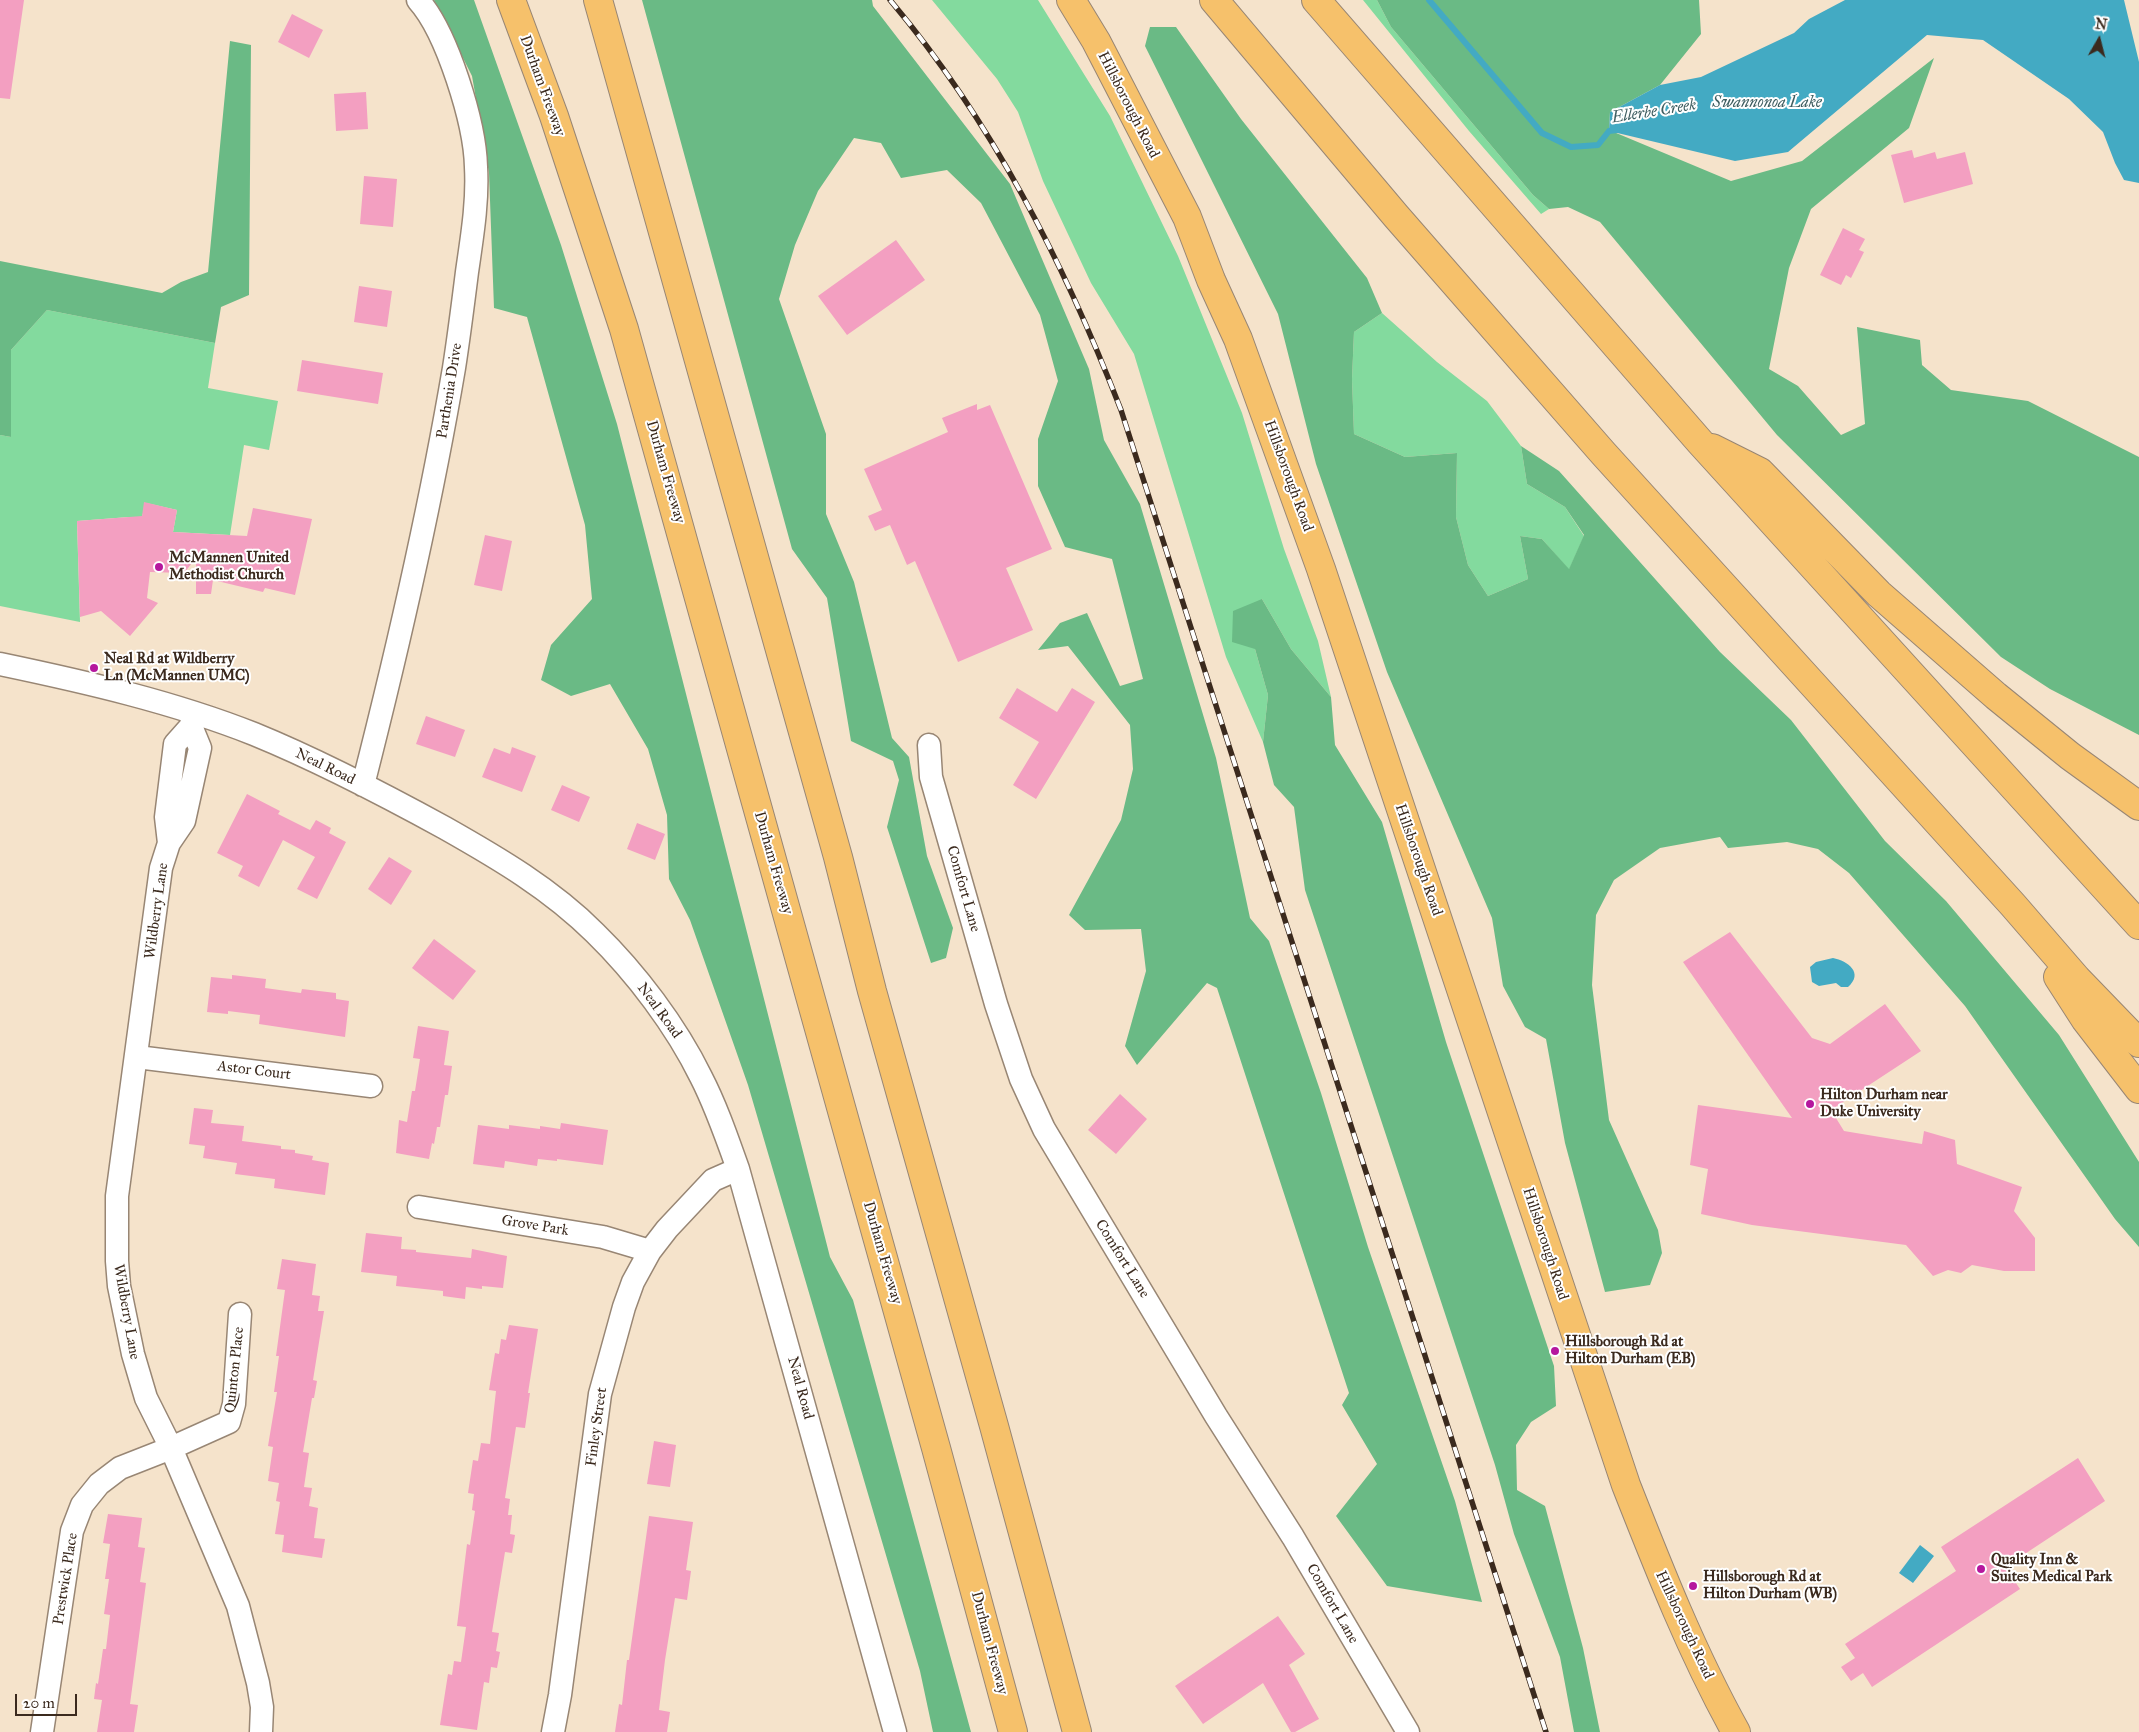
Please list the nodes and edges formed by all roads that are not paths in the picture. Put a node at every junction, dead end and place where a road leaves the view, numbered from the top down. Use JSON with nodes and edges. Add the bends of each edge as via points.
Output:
{"nodes":[{"id":1,"x":418,"y":0,"type":"edge"},
{"id":2,"x":511,"y":0,"type":"edge"},
{"id":3,"x":598,"y":0,"type":"edge"},
{"id":4,"x":1071,"y":0,"type":"edge"},
{"id":5,"x":1214,"y":0,"type":"edge"},
{"id":6,"x":1316,"y":0,"type":"edge"},
{"id":7,"x":1700,"y":442,"type":"junction"},
{"id":8,"x":0,"y":664,"type":"edge"},
{"id":9,"x":192,"y":719,"type":"junction"},
{"id":10,"x":929,"y":745,"type":"dead end"},
{"id":11,"x":363,"y":785,"type":"junction"},
{"id":12,"x":2139,"y":806,"type":"edge"},
{"id":13,"x":2013,"y":906,"type":"junction"},
{"id":14,"x":2139,"y":925,"type":"edge"},
{"id":15,"x":2139,"y":1043,"type":"edge"},
{"id":16,"x":137,"y":1057,"type":"junction"},
{"id":17,"x":371,"y":1086,"type":"dead end"},
{"id":18,"x":2139,"y":1089,"type":"edge"},
{"id":19,"x":738,"y":1169,"type":"junction"},
{"id":20,"x":419,"y":1207,"type":"dead end"},
{"id":21,"x":650,"y":1251,"type":"junction"},
{"id":22,"x":240,"y":1314,"type":"dead end"},
{"id":23,"x":171,"y":1448,"type":"junction"},
{"id":24,"x":42,"y":1732,"type":"edge"},
{"id":25,"x":261,"y":1732,"type":"edge"},
{"id":26,"x":553,"y":1732,"type":"edge"},
{"id":27,"x":895,"y":1732,"type":"edge"},
{"id":28,"x":1013,"y":1732,"type":"edge"},
{"id":29,"x":1077,"y":1732,"type":"edge"},
{"id":30,"x":1408,"y":1732,"type":"edge"},
{"id":31,"x":1736,"y":1732,"type":"edge"}],
"edges":[{"from":1,"to":11,"type":"street","name":"Parthenia Drive","via":[[436,29],[466,107],[476,164],[476,192],[460,332],[440,452]]},
{"from":2,"to":28,"type":"main road","name":"Durham Freeway","via":[[554,116],[624,329]]},
{"from":3,"to":29,"type":"main road","via":[[835,847]]},
{"from":4,"to":31,"type":"main road","name":"Hillsborough Road","via":[[1096,41],[1187,217],[1238,339],[1321,569],[1626,1485],[1684,1629]]},
{"from":5,"to":13,"type":"main road","via":[[1603,453]]},
{"from":6,"to":7,"type":"main road"},
{"from":7,"to":12,"type":"main road","via":[[1760,472],[1879,594],[1996,696]]},
{"from":7,"to":14,"type":"main road"},
{"from":8,"to":9,"type":"street","name":"Neal Road","via":[[93,685]]},
{"from":9,"to":11,"type":"street","name":"Neal Road","via":[[254,734]]},
{"from":9,"to":16,"type":"street","name":"Wildberry Lane","via":[[175,744],[166,817],[169,843],[162,868]]},
{"from":10,"to":30,"type":"street","name":"Comfort Lane","via":[[931,777],[996,1004],[1021,1079],[1044,1129]]},
{"from":11,"to":19,"type":"street","name":"Neal Road","via":[[502,860],[562,903],[596,933],[626,965],[682,1044],[708,1092]]},
{"from":13,"to":15,"type":"main road"},
{"from":13,"to":18,"type":"main road","via":[[2085,1019]]},
{"from":16,"to":17,"type":"street","name":"Astor Court"},
{"from":16,"to":23,"type":"street","name":"Wildberry Lane","via":[[117,1196],[119,1286],[146,1398]]},
{"from":19,"to":21,"type":"street","name":"Finley Street","via":[[713,1180],[666,1229]]},
{"from":19,"to":27,"type":"street","name":"Neal Road"},
{"from":20,"to":21,"type":"street","name":"Grove Park","via":[[603,1237]]},
{"from":21,"to":26,"type":"street","name":"Finley Street","via":[[633,1282],[600,1394]]},
{"from":22,"to":23,"type":"street","name":"Quinton Place","via":[[234,1404],[229,1422]]},
{"from":23,"to":24,"type":"street","name":"Prestwick Place","via":[[120,1468],[99,1484],[82,1505],[72,1532]]},
{"from":23,"to":25,"type":"street","name":"Wildberry Lane","via":[[238,1606],[258,1683],[262,1707]]}]}
